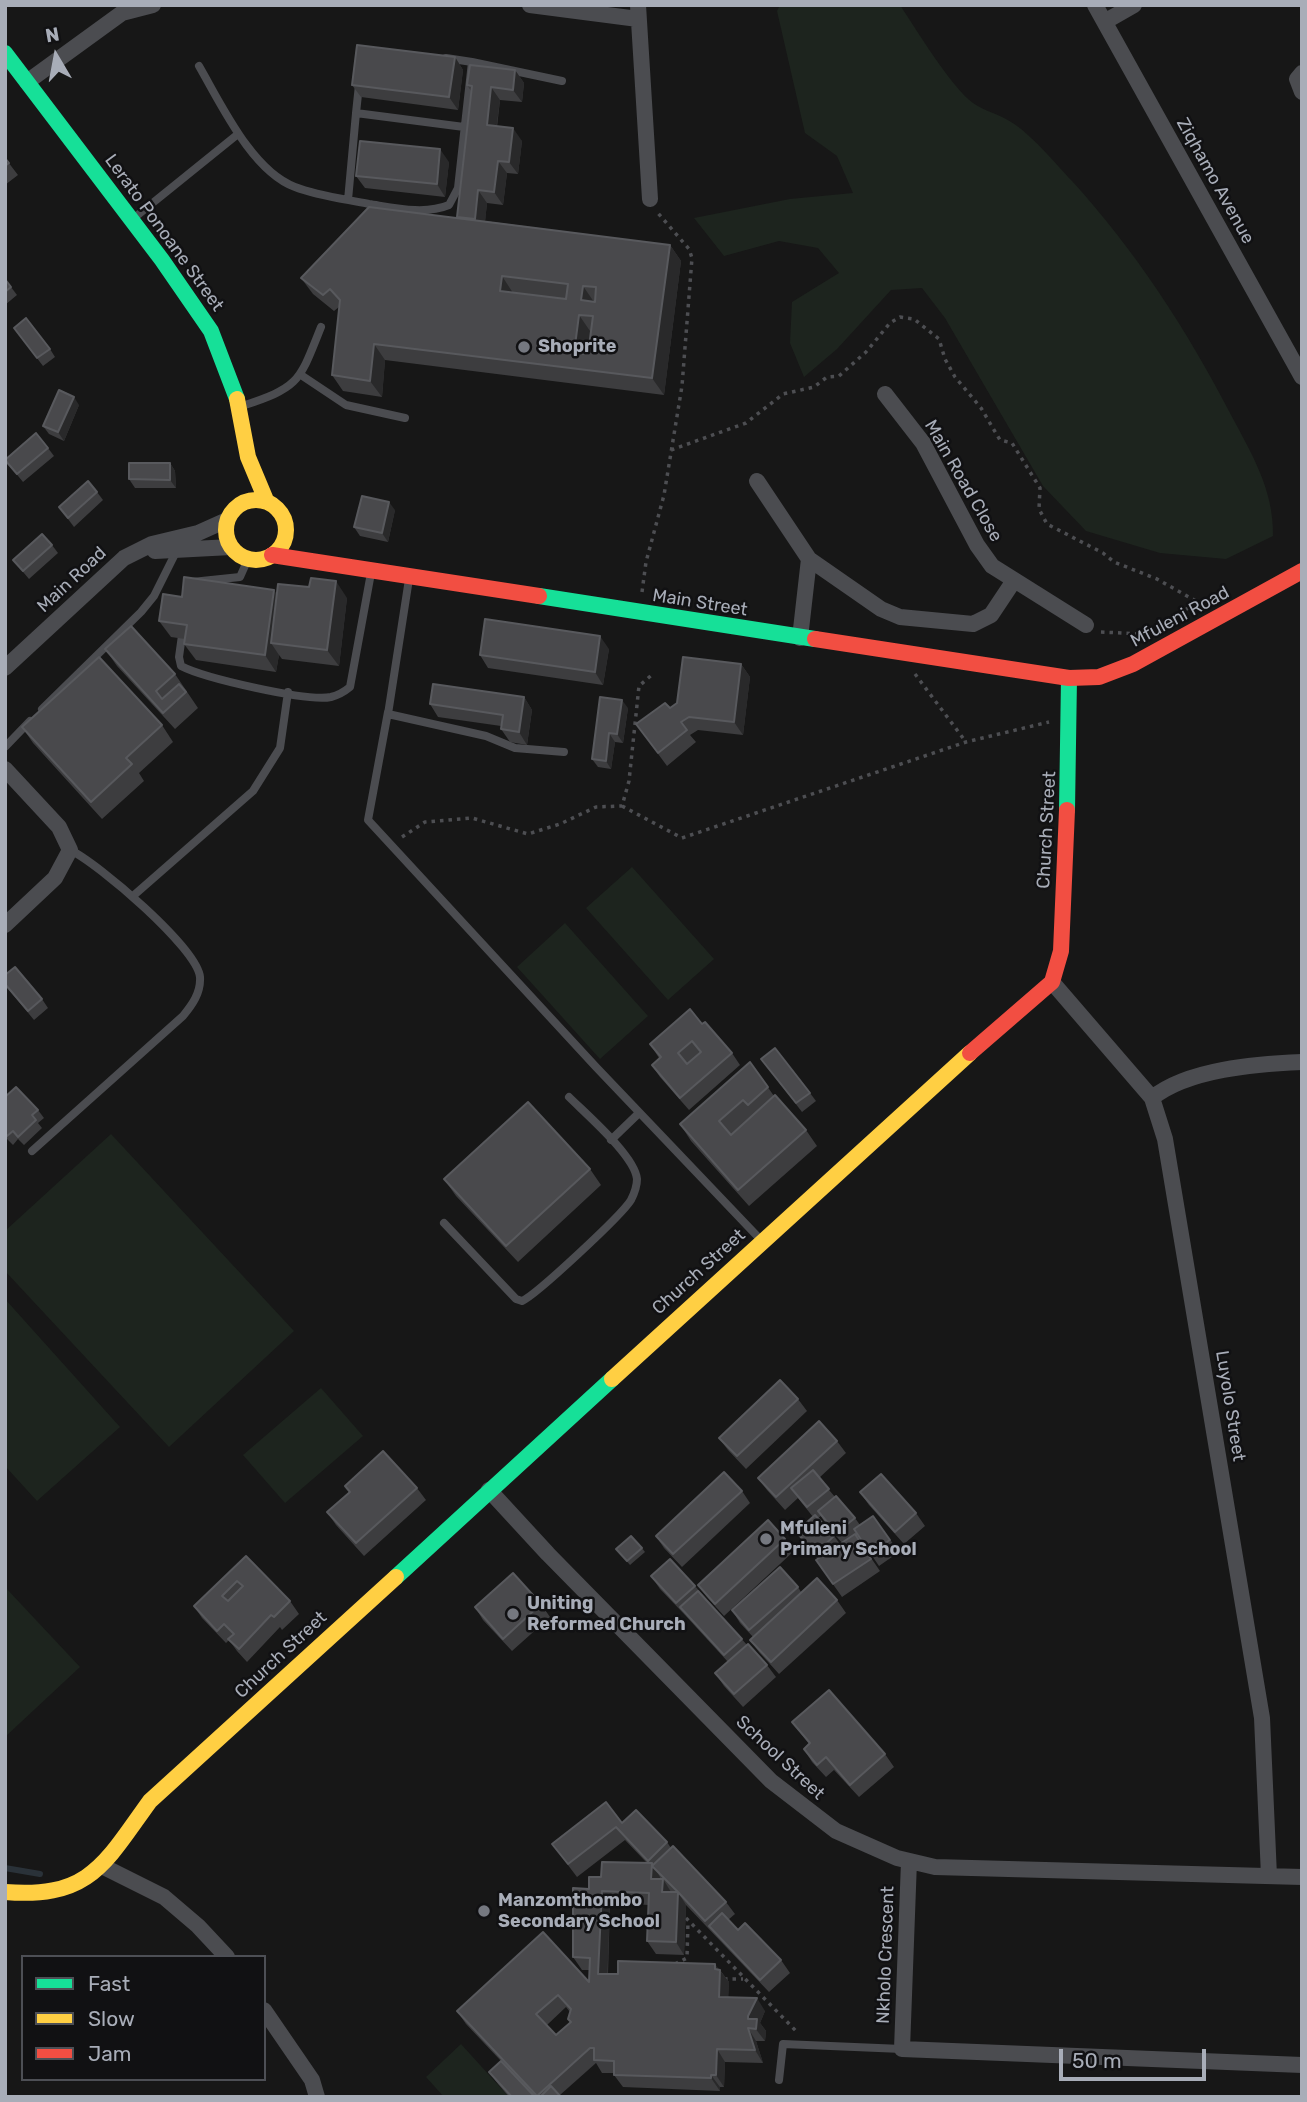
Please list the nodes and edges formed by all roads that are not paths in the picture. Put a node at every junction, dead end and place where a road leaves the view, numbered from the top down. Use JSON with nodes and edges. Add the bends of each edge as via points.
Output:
{"nodes":[{"id":1,"x":153,"y":5,"type":"edge"},
{"id":2,"x":530,"y":5,"type":"edge"},
{"id":3,"x":1095,"y":5,"type":"edge"},
{"id":4,"x":1134,"y":5,"type":"edge"},
{"id":5,"x":121,"y":9,"type":"edge"},
{"id":6,"x":638,"y":12,"type":"edge"},
{"id":7,"x":1106,"y":21,"type":"junction"},
{"id":8,"x":5,"y":53,"type":"edge"},
{"id":9,"x":434,"y":56,"type":"edge"},
{"id":10,"x":472,"y":62,"type":"junction"},
{"id":11,"x":199,"y":66,"type":"dead end"},
{"id":12,"x":1302,"y":73,"type":"edge"},
{"id":13,"x":360,"y":77,"type":"edge"},
{"id":14,"x":562,"y":81,"type":"dead end"},
{"id":15,"x":27,"y":82,"type":"junction"},
{"id":16,"x":1302,"y":92,"type":"edge"},
{"id":17,"x":356,"y":113,"type":"junction"},
{"id":18,"x":464,"y":127,"type":"junction"},
{"id":19,"x":238,"y":134,"type":"junction"},
{"id":20,"x":650,"y":199,"type":"road end"},
{"id":21,"x":348,"y":200,"type":"junction"},
{"id":22,"x":132,"y":220,"type":"junction"},
{"id":23,"x":321,"y":327,"type":"dead end"},
{"id":24,"x":301,"y":375,"type":"junction"},
{"id":25,"x":1302,"y":377,"type":"edge"},
{"id":26,"x":885,"y":394,"type":"dead end"},
{"id":27,"x":239,"y":407,"type":"junction"},
{"id":28,"x":405,"y":418,"type":"dead end"},
{"id":29,"x":248,"y":457,"type":"junction"},
{"id":30,"x":757,"y":481,"type":"dead end"},
{"id":31,"x":266,"y":500,"type":"junction"},
{"id":32,"x":231,"y":514,"type":"junction"},
{"id":33,"x":286,"y":532,"type":"junction"},
{"id":34,"x":231,"y":547,"type":"junction"},
{"id":35,"x":177,"y":550,"type":"junction"},
{"id":36,"x":135,"y":551,"type":"junction"},
{"id":37,"x":271,"y":555,"type":"junction"},
{"id":38,"x":248,"y":558,"type":"junction"},
{"id":39,"x":808,"y":559,"type":"junction"},
{"id":40,"x":325,"y":561,"type":"junction"},
{"id":41,"x":372,"y":570,"type":"junction"},
{"id":42,"x":1302,"y":571,"type":"edge"},
{"id":43,"x":410,"y":576,"type":"junction"},
{"id":44,"x":1013,"y":582,"type":"junction"},
{"id":45,"x":188,"y":592,"type":"edge"},
{"id":46,"x":184,"y":620,"type":"edge"},
{"id":47,"x":1086,"y":625,"type":"road end"},
{"id":48,"x":800,"y":638,"type":"junction"},
{"id":49,"x":5,"y":667,"type":"edge"},
{"id":50,"x":1069,"y":678,"type":"junction"},
{"id":51,"x":288,"y":692,"type":"junction"},
{"id":52,"x":388,"y":712,"type":"junction"},
{"id":53,"x":5,"y":747,"type":"edge"},
{"id":54,"x":564,"y":752,"type":"dead end"},
{"id":55,"x":5,"y":769,"type":"edge"},
{"id":56,"x":70,"y":850,"type":"junction"},
{"id":57,"x":134,"y":897,"type":"junction"},
{"id":58,"x":5,"y":925,"type":"edge"},
{"id":59,"x":1052,"y":982,"type":"junction"},
{"id":60,"x":1302,"y":1062,"type":"edge"},
{"id":61,"x":569,"y":1097,"type":"dead end"},
{"id":62,"x":1152,"y":1098,"type":"junction"},
{"id":63,"x":639,"y":1113,"type":"junction"},
{"id":64,"x":611,"y":1140,"type":"junction"},
{"id":65,"x":32,"y":1151,"type":"dead end"},
{"id":66,"x":444,"y":1223,"type":"dead end"},
{"id":67,"x":762,"y":1241,"type":"junction"},
{"id":68,"x":489,"y":1490,"type":"junction"},
{"id":69,"x":909,"y":1861,"type":"junction"},
{"id":70,"x":102,"y":1866,"type":"junction"},
{"id":71,"x":1269,"y":1875,"type":"junction"},
{"id":72,"x":1302,"y":1877,"type":"edge"},
{"id":73,"x":5,"y":1892,"type":"edge"},
{"id":74,"x":225,"y":1955,"type":"edge"},
{"id":75,"x":266,"y":2013,"type":"edge"},
{"id":76,"x":902,"y":2049,"type":"junction"},
{"id":77,"x":1302,"y":2065,"type":"edge"},
{"id":78,"x":779,"y":2080,"type":"dead end"},
{"id":79,"x":317,"y":2097,"type":"edge"}],
"edges":[{"from":1,"to":5,"type":"street"},
{"from":2,"to":6,"type":"street"},
{"from":3,"to":7,"type":"street","name":"Ziqhamo Avenue"},
{"from":4,"to":7,"type":"street"},
{"from":5,"to":15,"type":"street"},
{"from":6,"to":20,"type":"street"},
{"from":7,"to":25,"type":"street","name":"Ziqhamo Avenue"},
{"from":8,"to":15,"type":"street","name":"Lerato Ponoane Street"},
{"from":9,"to":10,"type":"lane"},
{"from":10,"to":14,"type":"lane"},
{"from":10,"to":18,"type":"lane"},
{"from":11,"to":19,"type":"lane"},
{"from":12,"to":16,"type":"street","via":[[1297,79]]},
{"from":13,"to":17,"type":"lane"},
{"from":15,"to":22,"type":"street","name":"Lerato Ponoane Street"},
{"from":17,"to":18,"type":"lane"},
{"from":17,"to":21,"type":"lane"},
{"from":18,"to":21,"type":"lane","via":[[458,188],[449,205],[430,211]]},
{"from":19,"to":21,"type":"lane","via":[[290,185]]},
{"from":19,"to":22,"type":"lane"},
{"from":22,"to":27,"type":"street","name":"Lerato Ponoane Street","via":[[211,331]]},
{"from":23,"to":24,"type":"lane"},
{"from":24,"to":27,"type":"lane","via":[[278,394]]},
{"from":24,"to":28,"type":"lane","via":[[346,405]]},
{"from":26,"to":44,"type":"street","name":"Main Road Close","via":[[923,443],[983,555]]},
{"from":27,"to":29,"type":"street","name":"Lerato Ponoane Street"},
{"from":29,"to":31,"type":"street","name":"Lerato Ponoane Street"},
{"from":29,"to":32,"type":"street","name":"Lerato Ponoane Street"},
{"from":30,"to":39,"type":"street"},
{"from":31,"to":32,"type":"street","via":[[253,500]]},
{"from":31,"to":33,"type":"street","via":[[280,512]]},
{"from":32,"to":34,"type":"street","via":[[225,530]]},
{"from":32,"to":36,"type":"street","name":"Main Road","via":[[198,533]]},
{"from":33,"to":37,"type":"street"},
{"from":33,"to":40,"type":"street","name":"Main Street"},
{"from":34,"to":35,"type":"street","name":"Main Road"},
{"from":34,"to":38,"type":"street"},
{"from":35,"to":36,"type":"street","name":"Main Road"},
{"from":35,"to":53,"type":"lane","via":[[141,612]]},
{"from":36,"to":49,"type":"street","name":"Main Road"},
{"from":37,"to":38,"type":"street"},
{"from":37,"to":40,"type":"street","name":"Main Street"},
{"from":38,"to":45,"type":"lane","via":[[240,577],[195,580]]},
{"from":39,"to":44,"type":"street","via":[[881,610],[913,619],[983,621],[998,608]]},
{"from":39,"to":48,"type":"street"},
{"from":40,"to":41,"type":"street","name":"Main Street"},
{"from":41,"to":43,"type":"street","name":"Main Street"},
{"from":41,"to":51,"type":"lane","via":[[350,687],[330,697]]},
{"from":42,"to":50,"type":"street","name":"Mfuleni Road","via":[[1133,664],[1099,677]]},
{"from":43,"to":48,"type":"street","name":"Main Street"},
{"from":43,"to":52,"type":"lane"},
{"from":44,"to":47,"type":"street","name":"Main Road Close"},
{"from":46,"to":51,"type":"lane","via":[[178,657],[181,666],[203,675]]},
{"from":48,"to":50,"type":"street","name":"Main Street"},
{"from":50,"to":59,"type":"street","name":"Church Street","via":[[1061,951]]},
{"from":51,"to":57,"type":"lane","via":[[280,748],[253,791]]},
{"from":52,"to":54,"type":"lane","via":[[486,736],[515,748]]},
{"from":52,"to":63,"type":"lane","via":[[368,820]]},
{"from":55,"to":56,"type":"street","via":[[59,827]]},
{"from":56,"to":57,"type":"lane","via":[[97,865]]},
{"from":56,"to":58,"type":"street","via":[[55,878]]},
{"from":57,"to":65,"type":"lane","via":[[190,954],[200,976],[199,990],[183,1016]]},
{"from":59,"to":62,"type":"street","name":"Luyolo Street"},
{"from":59,"to":67,"type":"street","name":"Church Street"},
{"from":60,"to":62,"type":"street","via":[[1255,1065],[1179,1081]]},
{"from":61,"to":64,"type":"lane"},
{"from":62,"to":71,"type":"street","name":"Luyolo Street","via":[[1170,1166],[1262,1718]]},
{"from":63,"to":64,"type":"lane"},
{"from":63,"to":67,"type":"lane"},
{"from":64,"to":66,"type":"lane","via":[[636,1174],[631,1200],[525,1300],[516,1299]]},
{"from":67,"to":68,"type":"street","name":"Church Street"},
{"from":68,"to":69,"type":"street","name":"School Street","via":[[771,1781],[836,1830]]},
{"from":68,"to":70,"type":"street","name":"Church Street","via":[[150,1801]]},
{"from":69,"to":71,"type":"street","name":"School Street","via":[[934,1867]]},
{"from":69,"to":76,"type":"street","name":"Nkholo Crescent"},
{"from":70,"to":73,"type":"street","name":"Church Street","via":[[75,1885],[46,1894]]},
{"from":70,"to":74,"type":"street","via":[[164,1897]]},
{"from":71,"to":72,"type":"street","name":"School Street"},
{"from":75,"to":79,"type":"street","via":[[313,2080]]},
{"from":76,"to":77,"type":"street","name":"Nkholo Crescent"},
{"from":76,"to":78,"type":"lane","name":"Nkholo Crescent","via":[[783,2044]]}]}
